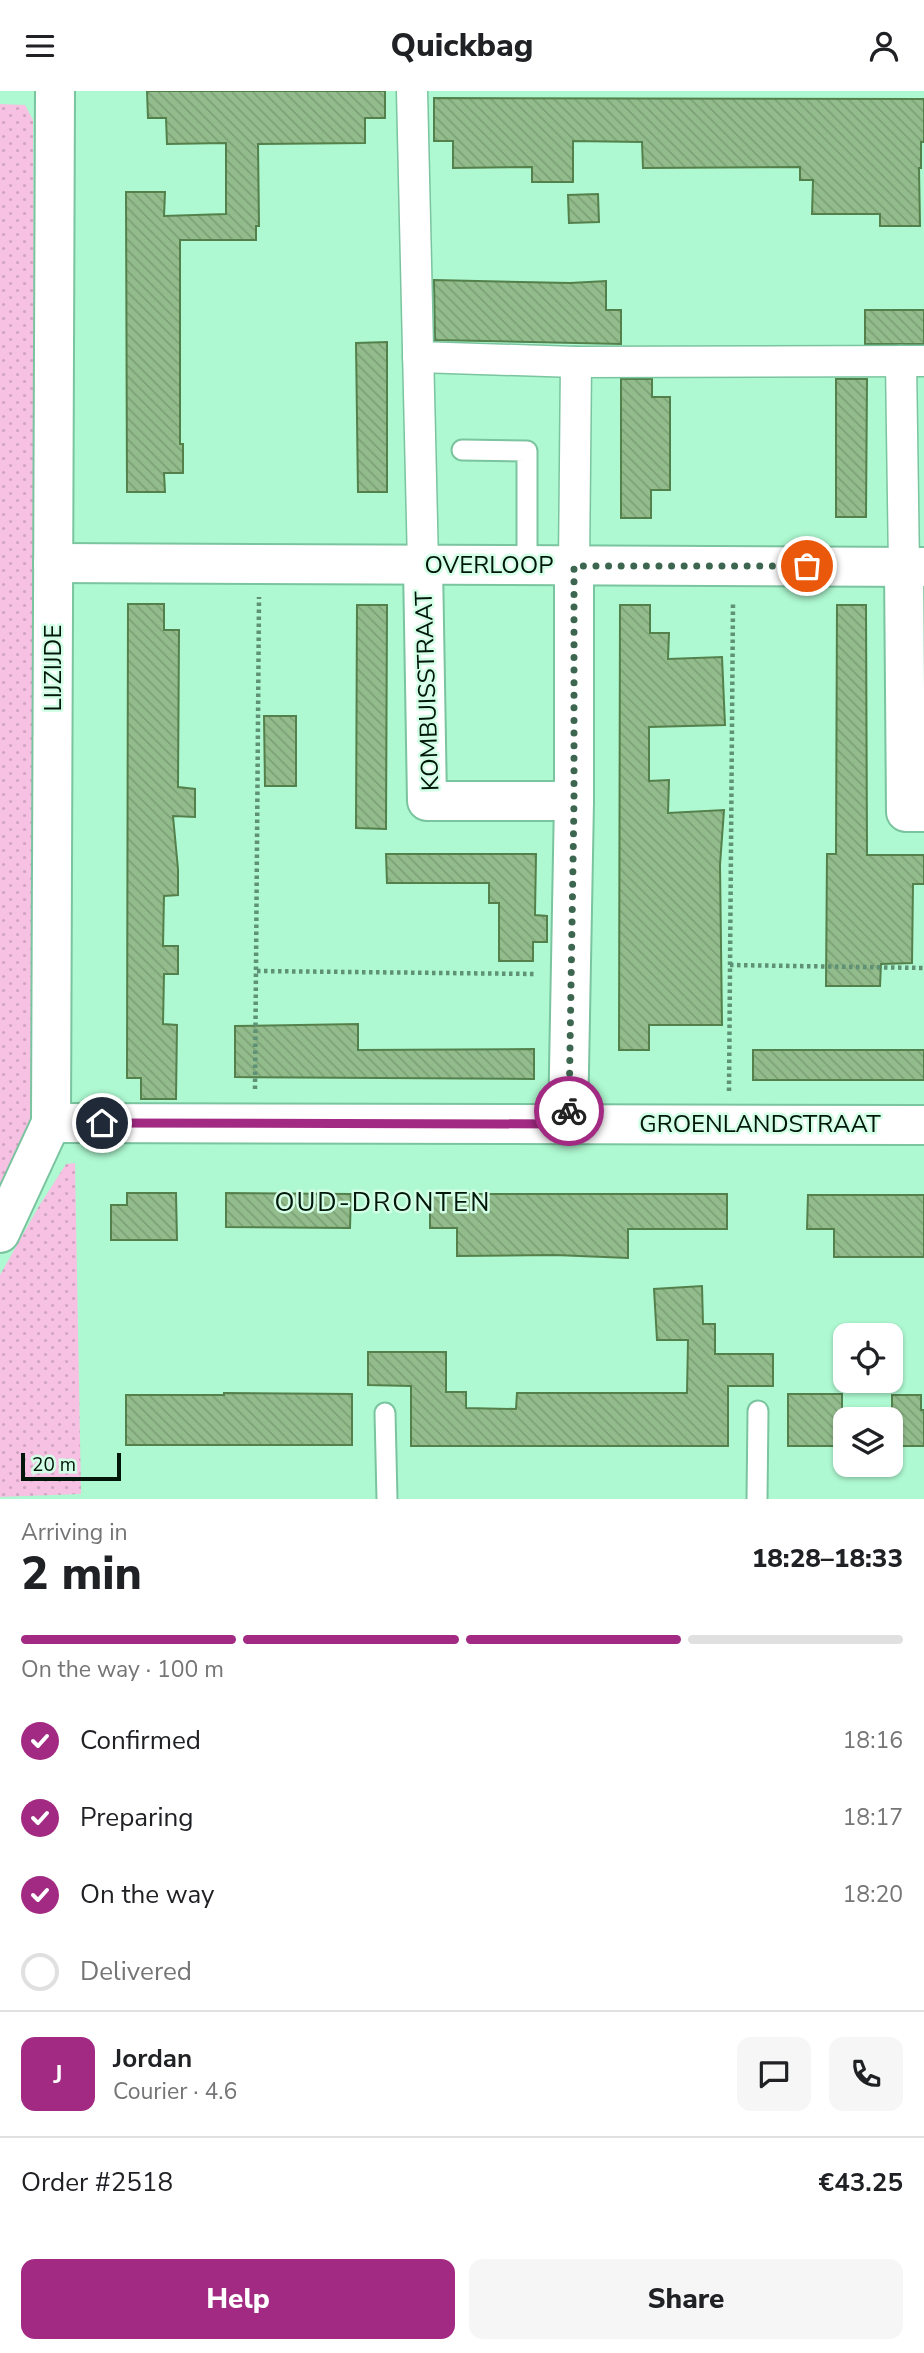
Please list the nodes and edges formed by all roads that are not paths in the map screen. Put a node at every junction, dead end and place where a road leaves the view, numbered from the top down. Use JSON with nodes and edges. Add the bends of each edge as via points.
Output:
{"nodes":[{"id":1,"x":55,"y":91,"type":"edge"},
{"id":2,"x":412,"y":91,"type":"edge"},
{"id":3,"x":418,"y":357,"type":"junction"},
{"id":4,"x":913,"y":361,"type":"edge"},
{"id":5,"x":576,"y":362,"type":"junction"},
{"id":6,"x":462,"y":450,"type":"dead end"},
{"id":7,"x":53,"y":563,"type":"junction"},
{"id":8,"x":423,"y":565,"type":"junction"},
{"id":9,"x":527,"y":565,"type":"junction"},
{"id":10,"x":574,"y":566,"type":"junction"},
{"id":11,"x":914,"y":567,"type":"edge"},
{"id":12,"x":574,"y":801,"type":"junction"},
{"id":13,"x":924,"y":812,"type":"edge"},
{"id":14,"x":51,"y":1123,"type":"junction"},
{"id":15,"x":568,"y":1124,"type":"junction"},
{"id":16,"x":924,"y":1125,"type":"edge"},
{"id":17,"x":0,"y":1233,"type":"edge"},
{"id":18,"x":758,"y":1411,"type":"dead end"},
{"id":19,"x":385,"y":1413,"type":"dead end"},
{"id":20,"x":387,"y":1499,"type":"edge"},
{"id":21,"x":757,"y":1499,"type":"edge"}],
"edges":[{"from":1,"to":7,"type":"street","name":"LIJZIJDE"},
{"from":2,"to":3,"type":"street"},
{"from":3,"to":5,"type":"street"},
{"from":3,"to":8,"type":"street"},
{"from":4,"to":5,"type":"street"},
{"from":4,"to":11,"type":"street"},
{"from":5,"to":10,"type":"street"},
{"from":6,"to":9,"type":"lane","via":[[527,451]]},
{"from":7,"to":8,"type":"street","name":"OVERLOOP"},
{"from":7,"to":14,"type":"street","name":"LIJZIJDE"},
{"from":8,"to":9,"type":"street","name":"OVERLOOP"},
{"from":8,"to":12,"type":"street","name":"KOMBUISSTRAAT","via":[[428,801]]},
{"from":9,"to":10,"type":"street","name":"OVERLOOP"},
{"from":10,"to":11,"type":"street","name":"OVERLOOP"},
{"from":10,"to":12,"type":"street"},
{"from":11,"to":13,"type":"street","via":[[906,812]]},
{"from":12,"to":15,"type":"street"},
{"from":14,"to":15,"type":"street","name":"GROENLANDSTRAAT"},
{"from":14,"to":17,"type":"street","name":"LIJZIJDE"},
{"from":15,"to":16,"type":"street","name":"GROENLANDSTRAAT"},
{"from":18,"to":21,"type":"lane"},
{"from":19,"to":20,"type":"lane"}]}
